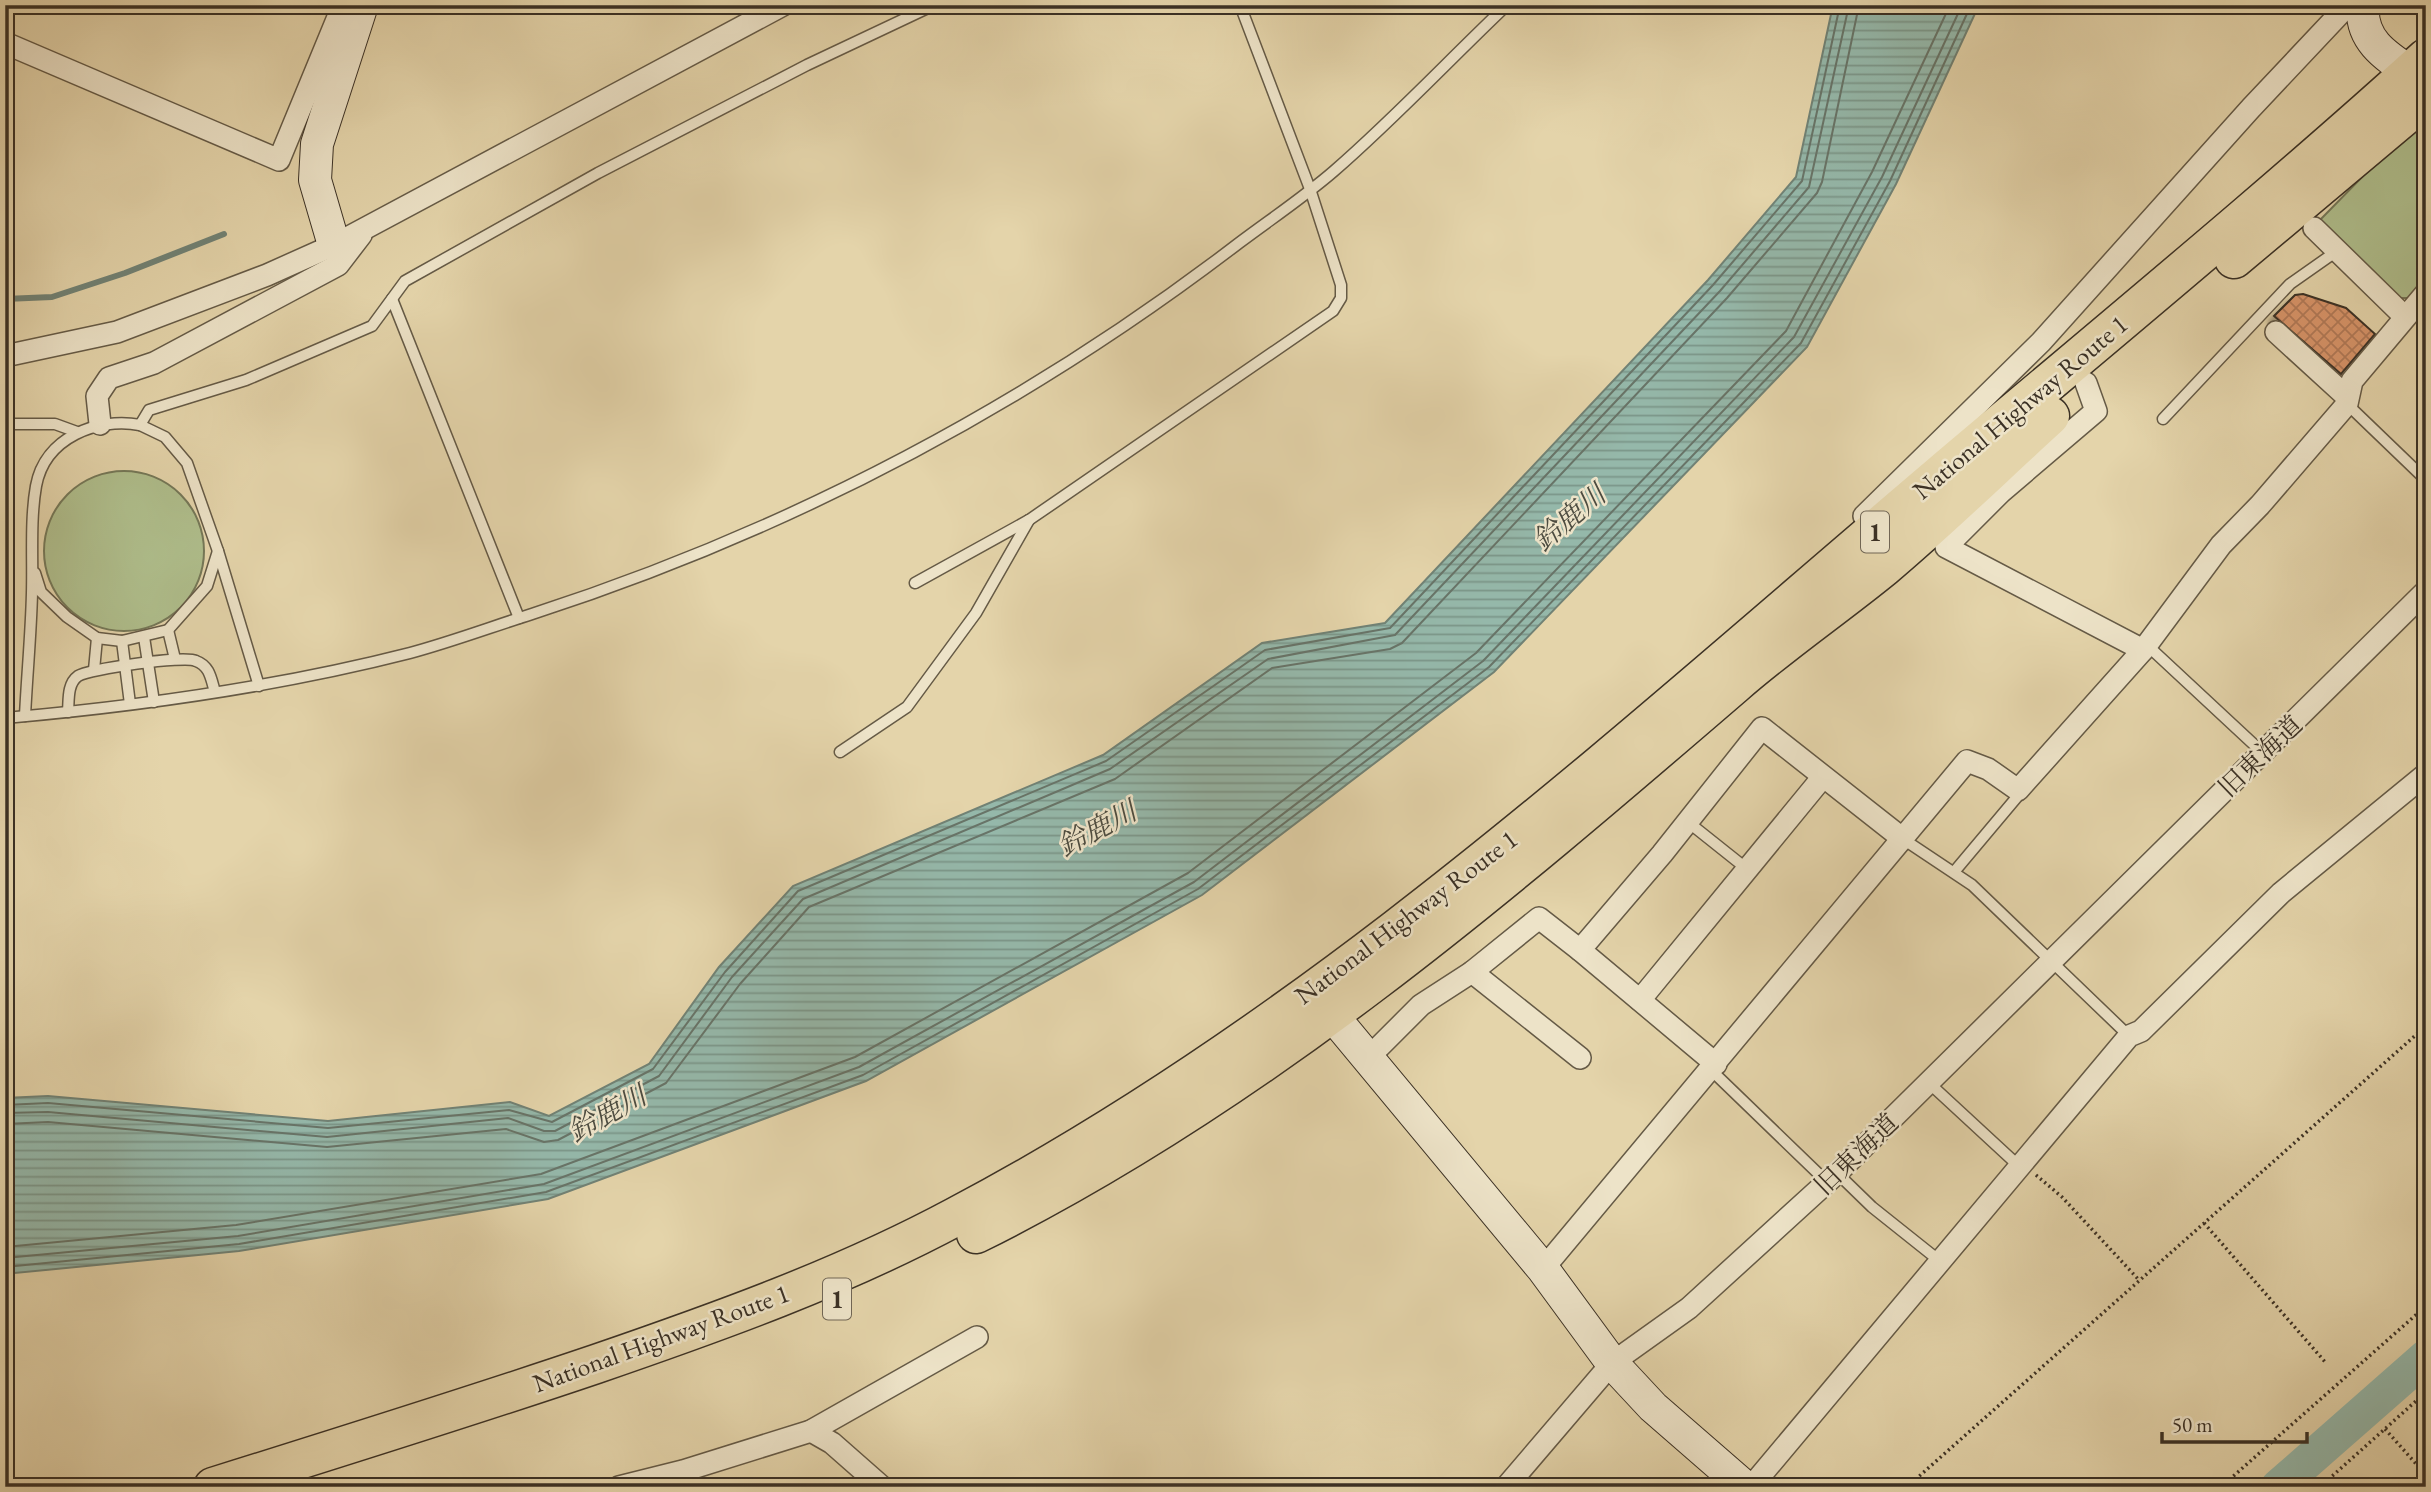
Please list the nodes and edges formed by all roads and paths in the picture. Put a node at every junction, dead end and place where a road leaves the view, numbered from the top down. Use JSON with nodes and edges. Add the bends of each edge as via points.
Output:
{"nodes":[{"id":1,"x":343,"y":5,"type":"edge"},
{"id":2,"x":362,"y":5,"type":"edge"},
{"id":3,"x":783,"y":5,"type":"edge"},
{"id":4,"x":934,"y":5,"type":"edge"},
{"id":5,"x":1240,"y":5,"type":"edge"},
{"id":6,"x":1507,"y":5,"type":"edge"},
{"id":7,"x":2348,"y":5,"type":"edge"},
{"id":8,"x":2363,"y":5,"type":"edge"},
{"id":9,"x":5,"y":43,"type":"edge"},
{"id":10,"x":2422,"y":78,"type":"edge"},
{"id":11,"x":1310,"y":189,"type":"junction"},
{"id":12,"x":367,"y":228,"type":"junction"},
{"id":13,"x":2314,"y":228,"type":"dead end"},
{"id":14,"x":334,"y":245,"type":"junction"},
{"id":15,"x":2337,"y":251,"type":"junction"},
{"id":16,"x":2426,"y":293,"type":"edge"},
{"id":17,"x":392,"y":299,"type":"junction"},
{"id":18,"x":2404,"y":316,"type":"junction"},
{"id":19,"x":2276,"y":332,"type":"dead end"},
{"id":20,"x":5,"y":356,"type":"edge"},
{"id":21,"x":2086,"y":383,"type":"junction"},
{"id":22,"x":2346,"y":400,"type":"junction"},
{"id":23,"x":2163,"y":419,"type":"dead end"},
{"id":24,"x":5,"y":424,"type":"edge"},
{"id":25,"x":100,"y":424,"type":"junction"},
{"id":26,"x":140,"y":425,"type":"junction"},
{"id":27,"x":77,"y":432,"type":"junction"},
{"id":28,"x":2426,"y":480,"type":"edge"},
{"id":29,"x":1029,"y":520,"type":"junction"},
{"id":30,"x":218,"y":551,"type":"junction"},
{"id":31,"x":33,"y":566,"type":"junction"},
{"id":32,"x":915,"y":583,"type":"dead end"},
{"id":33,"x":2426,"y":591,"type":"edge"},
{"id":34,"x":519,"y":618,"type":"junction"},
{"id":35,"x":168,"y":630,"type":"junction"},
{"id":36,"x":144,"y":637,"type":"junction"},
{"id":37,"x":97,"y":638,"type":"junction"},
{"id":38,"x":122,"y":642,"type":"junction"},
{"id":39,"x":2145,"y":648,"type":"junction"},
{"id":40,"x":175,"y":659,"type":"junction"},
{"id":41,"x":148,"y":662,"type":"junction"},
{"id":42,"x":126,"y":667,"type":"junction"},
{"id":43,"x":93,"y":670,"type":"junction"},
{"id":44,"x":1704,"y":676,"type":"junction"},
{"id":45,"x":259,"y":685,"type":"junction"},
{"id":46,"x":215,"y":692,"type":"junction"},
{"id":47,"x":154,"y":702,"type":"junction"},
{"id":48,"x":130,"y":704,"type":"junction"},
{"id":49,"x":68,"y":712,"type":"junction"},
{"id":50,"x":25,"y":716,"type":"junction"},
{"id":51,"x":5,"y":718,"type":"edge"},
{"id":52,"x":840,"y":752,"type":"dead end"},
{"id":53,"x":2263,"y":753,"type":"junction"},
{"id":54,"x":2426,"y":775,"type":"edge"},
{"id":55,"x":1822,"y":778,"type":"junction"},
{"id":56,"x":2018,"y":790,"type":"junction"},
{"id":57,"x":1688,"y":822,"type":"junction"},
{"id":58,"x":1903,"y":839,"type":"junction"},
{"id":59,"x":1747,"y":869,"type":"junction"},
{"id":60,"x":1954,"y":872,"type":"junction"},
{"id":61,"x":1580,"y":950,"type":"junction"},
{"id":62,"x":2052,"y":962,"type":"junction"},
{"id":63,"x":1472,"y":972,"type":"junction"},
{"id":64,"x":1640,"y":1000,"type":"junction"},
{"id":65,"x":1322,"y":1003,"type":"junction"},
{"id":66,"x":2426,"y":1026,"type":"edge"},
{"id":67,"x":2129,"y":1036,"type":"junction"},
{"id":68,"x":1368,"y":1058,"type":"junction"},
{"id":69,"x":1580,"y":1058,"type":"dead end"},
{"id":70,"x":1714,"y":1067,"type":"junction"},
{"id":71,"x":1929,"y":1083,"type":"junction"},
{"id":72,"x":2022,"y":1166,"type":"junction"},
{"id":73,"x":1832,"y":1178,"type":"junction"},
{"id":74,"x":2204,"y":1223,"type":"junction"},
{"id":75,"x":1941,"y":1262,"type":"junction"},
{"id":76,"x":1543,"y":1269,"type":"junction"},
{"id":77,"x":2139,"y":1280,"type":"junction"},
{"id":78,"x":2426,"y":1306,"type":"edge"},
{"id":79,"x":977,"y":1337,"type":"dead end"},
{"id":80,"x":2326,"y":1363,"type":"dead end"},
{"id":81,"x":1608,"y":1368,"type":"junction"},
{"id":82,"x":2426,"y":1392,"type":"edge"},
{"id":83,"x":2385,"y":1429,"type":"junction"},
{"id":84,"x":811,"y":1431,"type":"junction"},
{"id":85,"x":2426,"y":1475,"type":"edge"},
{"id":86,"x":256,"y":1480,"type":"edge"},
{"id":87,"x":213,"y":1487,"type":"edge"},
{"id":88,"x":297,"y":1487,"type":"edge"},
{"id":89,"x":619,"y":1487,"type":"edge"},
{"id":90,"x":883,"y":1487,"type":"edge"},
{"id":91,"x":1506,"y":1487,"type":"edge"},
{"id":92,"x":1745,"y":1487,"type":"edge"},
{"id":93,"x":1751,"y":1487,"type":"edge"},
{"id":94,"x":1908,"y":1487,"type":"edge"},
{"id":95,"x":2221,"y":1487,"type":"edge"},
{"id":96,"x":2320,"y":1487,"type":"edge"}],
"edges":[{"from":1,"to":9,"type":"street","via":[[279,160]]},
{"from":2,"to":14,"type":"street","via":[[317,144],[315,180]]},
{"from":3,"to":12,"type":"street"},
{"from":4,"to":17,"type":"lane","via":[[598,173],[405,281]]},
{"from":5,"to":11,"type":"lane"},
{"from":6,"to":11,"type":"lane"},
{"from":7,"to":44,"type":"street","via":[[2041,342]]},
{"from":8,"to":10,"type":"street","via":[[2363,28],[2372,41],[2386,57]]},
{"from":10,"to":21,"type":"highway","name":"National Highway Route 1","number":"1"},
{"from":10,"to":44,"type":"highway","name":"National Highway Route 1","number":"1"},
{"from":11,"to":29,"type":"lane","via":[[1341,285],[1341,298],[1333,311]]},
{"from":11,"to":34,"type":"lane","via":[[1112,335],[1000,407],[905,458],[698,555]]},
{"from":12,"to":14,"type":"street"},
{"from":12,"to":25,"type":"street","via":[[338,265],[154,363],[109,378],[97,396]]},
{"from":13,"to":15,"type":"street"},
{"from":14,"to":20,"type":"street","via":[[117,332]]},
{"from":15,"to":18,"type":"street"},
{"from":15,"to":23,"type":"lane","via":[[2290,284]]},
{"from":16,"to":18,"type":"street"},
{"from":17,"to":26,"type":"lane","via":[[372,326],[246,380],[149,410]]},
{"from":17,"to":34,"type":"lane"},
{"from":18,"to":22,"type":"street","via":[[2352,381]]},
{"from":19,"to":22,"type":"street"},
{"from":21,"to":39,"type":"street","via":[[2096,411],[2001,492],[1947,547]]},
{"from":21,"to":65,"type":"highway","name":"National Highway Route 1","number":"1","via":[[1885,565],[1738,681],[1481,899]]},
{"from":22,"to":28,"type":"lane"},
{"from":22,"to":39,"type":"street","via":[[2221,545]]},
{"from":24,"to":27,"type":"lane","via":[[55,424]]},
{"from":25,"to":26,"type":"lane"},
{"from":25,"to":27,"type":"lane"},
{"from":26,"to":30,"type":"lane","via":[[165,437],[187,463]]},
{"from":27,"to":31,"type":"lane","via":[[58,446],[36,484]]},
{"from":29,"to":32,"type":"lane"},
{"from":29,"to":52,"type":"lane","via":[[976,613],[907,707]]},
{"from":30,"to":35,"type":"lane","via":[[207,586]]},
{"from":30,"to":45,"type":"lane"},
{"from":31,"to":37,"type":"lane","via":[[41,592]]},
{"from":31,"to":50,"type":"lane"},
{"from":33,"to":53,"type":"street","name":"旧東海道"},
{"from":34,"to":45,"type":"lane","via":[[409,653]]},
{"from":35,"to":36,"type":"lane"},
{"from":35,"to":40,"type":"lane"},
{"from":36,"to":38,"type":"lane"},
{"from":36,"to":41,"type":"lane"},
{"from":37,"to":38,"type":"lane"},
{"from":37,"to":43,"type":"lane"},
{"from":38,"to":42,"type":"lane"},
{"from":39,"to":53,"type":"lane"},
{"from":39,"to":56,"type":"street"},
{"from":40,"to":41,"type":"lane"},
{"from":40,"to":46,"type":"lane","via":[[194,659],[207,667]]},
{"from":41,"to":42,"type":"lane"},
{"from":41,"to":47,"type":"lane"},
{"from":42,"to":43,"type":"lane"},
{"from":42,"to":48,"type":"lane"},
{"from":43,"to":49,"type":"lane","via":[[76,677],[69,690]]},
{"from":44,"to":65,"type":"highway","name":"National Highway Route 1","number":"1"},
{"from":45,"to":46,"type":"lane"},
{"from":46,"to":47,"type":"lane"},
{"from":47,"to":48,"type":"lane"},
{"from":48,"to":49,"type":"lane"},
{"from":49,"to":50,"type":"lane"},
{"from":50,"to":51,"type":"lane"},
{"from":53,"to":62,"type":"street","name":"旧東海道"},
{"from":54,"to":67,"type":"street","via":[[2281,893],[2141,1031]]},
{"from":55,"to":57,"type":"street","via":[[1762,728]]},
{"from":55,"to":58,"type":"street"},
{"from":55,"to":59,"type":"street"},
{"from":56,"to":58,"type":"street","via":[[1967,761]]},
{"from":56,"to":60,"type":"lane","via":[[2017,797]]},
{"from":57,"to":59,"type":"lane"},
{"from":57,"to":61,"type":"street"},
{"from":58,"to":60,"type":"lane"},
{"from":58,"to":70,"type":"street"},
{"from":59,"to":64,"type":"street"},
{"from":60,"to":62,"type":"lane"},
{"from":61,"to":63,"type":"street","via":[[1539,918]]},
{"from":61,"to":64,"type":"street"},
{"from":62,"to":67,"type":"lane"},
{"from":62,"to":71,"type":"street","name":"旧東海道"},
{"from":63,"to":68,"type":"street","via":[[1421,1005]]},
{"from":63,"to":69,"type":"street"},
{"from":64,"to":70,"type":"street"},
{"from":65,"to":68,"type":"street"},
{"from":65,"to":86,"type":"highway","name":"National Highway Route 1","number":"1","via":[[951,1220],[863,1261],[663,1341]]},
{"from":65,"to":88,"type":"highway","name":"National Highway Route 1","number":"1","via":[[1153,1137],[1075,1184],[875,1283],[703,1353]]},
{"from":66,"to":74,"type":"path"},
{"from":67,"to":72,"type":"street"},
{"from":68,"to":76,"type":"street"},
{"from":70,"to":73,"type":"lane"},
{"from":70,"to":76,"type":"street"},
{"from":71,"to":72,"type":"lane"},
{"from":71,"to":73,"type":"street","name":"旧東海道"},
{"from":72,"to":75,"type":"street"},
{"from":72,"to":77,"type":"path","via":[[2062,1197]]},
{"from":73,"to":75,"type":"lane"},
{"from":73,"to":81,"type":"street","name":"旧東海道","via":[[1689,1308]]},
{"from":74,"to":77,"type":"path"},
{"from":74,"to":80,"type":"path"},
{"from":75,"to":93,"type":"street"},
{"from":76,"to":81,"type":"street"},
{"from":77,"to":94,"type":"path"},
{"from":78,"to":95,"type":"path"},
{"from":79,"to":84,"type":"street"},
{"from":81,"to":91,"type":"street","name":"旧東海道"},
{"from":81,"to":92,"type":"street"},
{"from":82,"to":83,"type":"path"},
{"from":83,"to":85,"type":"path"},
{"from":83,"to":96,"type":"path"},
{"from":84,"to":89,"type":"street"},
{"from":84,"to":90,"type":"street"},
{"from":86,"to":87,"type":"highway","name":"National Highway Route 1","number":"1"}]}
